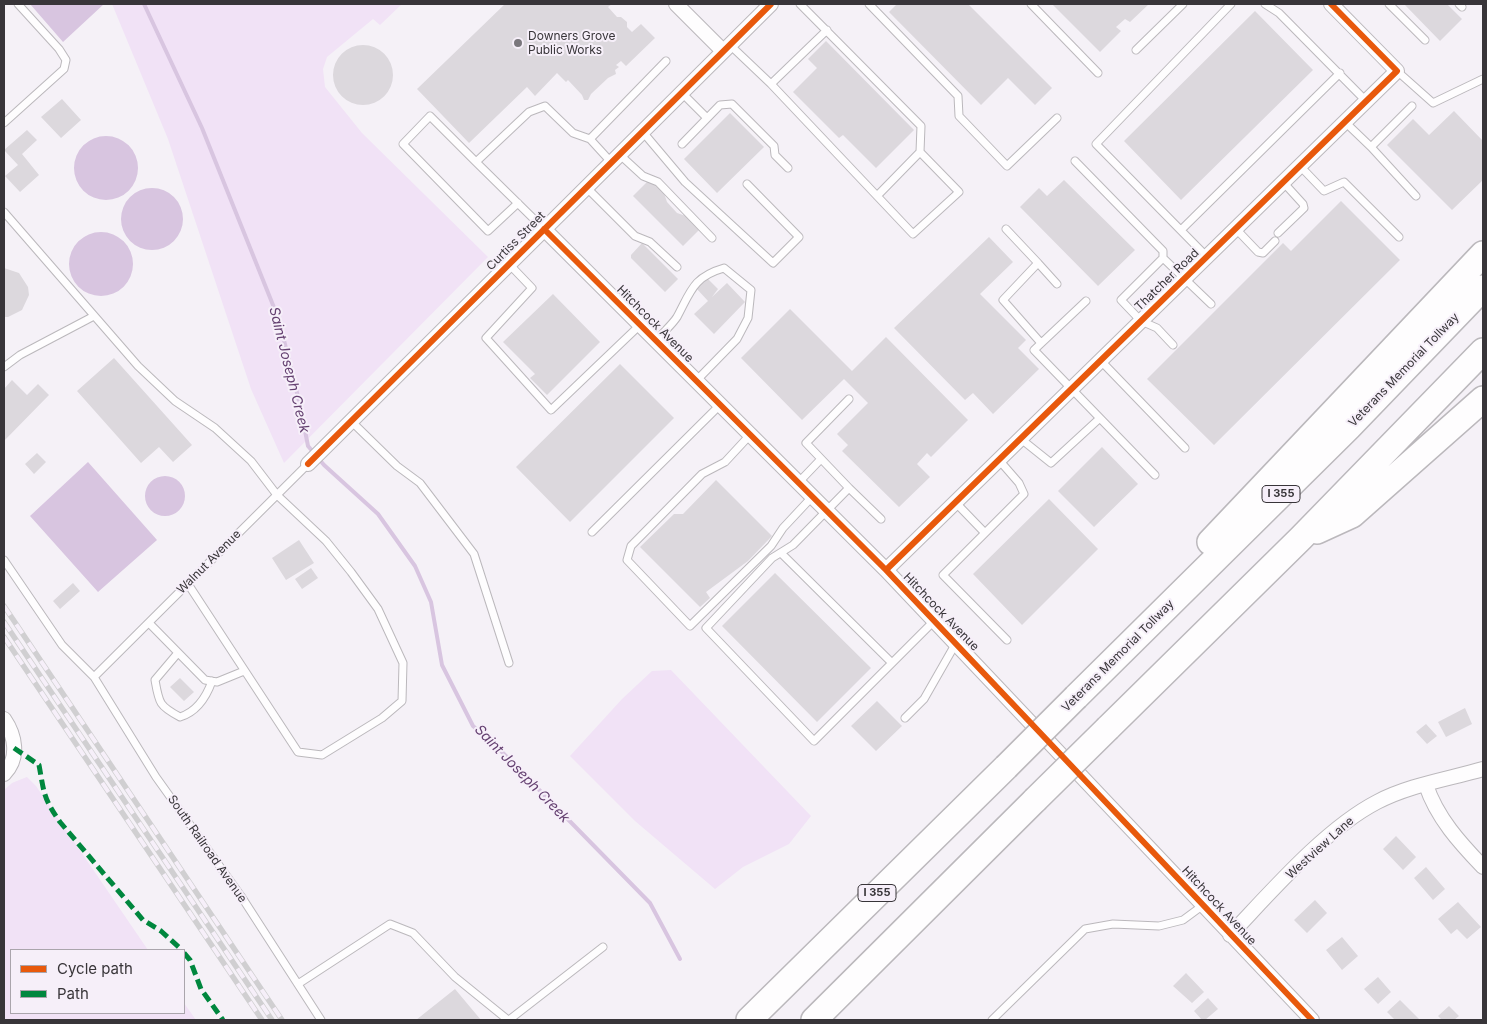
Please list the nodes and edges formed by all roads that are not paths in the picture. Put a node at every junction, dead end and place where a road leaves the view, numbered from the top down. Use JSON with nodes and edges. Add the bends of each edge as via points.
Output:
{"nodes":[{"id":1,"x":18,"y":4,"type":"edge"},
{"id":2,"x":676,"y":4,"type":"edge"},
{"id":3,"x":771,"y":4,"type":"edge"},
{"id":4,"x":800,"y":4,"type":"edge"},
{"id":5,"x":869,"y":4,"type":"edge"},
{"id":6,"x":1031,"y":4,"type":"edge"},
{"id":7,"x":1184,"y":4,"type":"edge"},
{"id":8,"x":1231,"y":4,"type":"edge"},
{"id":9,"x":1264,"y":4,"type":"edge"},
{"id":10,"x":1331,"y":4,"type":"edge"},
{"id":11,"x":1389,"y":4,"type":"edge"},
{"id":12,"x":827,"y":30,"type":"junction"},
{"id":13,"x":1426,"y":40,"type":"dead end"},
{"id":14,"x":726,"y":48,"type":"junction"},
{"id":15,"x":1136,"y":50,"type":"dead end"},
{"id":16,"x":666,"y":61,"type":"dead end"},
{"id":17,"x":1397,"y":71,"type":"junction"},
{"id":18,"x":1098,"y":73,"type":"dead end"},
{"id":19,"x":1340,"y":73,"type":"junction"},
{"id":20,"x":1483,"y":80,"type":"edge"},
{"id":21,"x":771,"y":84,"type":"junction"},
{"id":22,"x":681,"y":92,"type":"junction"},
{"id":23,"x":1366,"y":101,"type":"junction"},
{"id":24,"x":1412,"y":106,"type":"dead end"},
{"id":25,"x":707,"y":118,"type":"junction"},
{"id":26,"x":1058,"y":118,"type":"dead end"},
{"id":27,"x":1345,"y":122,"type":"junction"},
{"id":28,"x":4,"y":123,"type":"edge"},
{"id":29,"x":642,"y":131,"type":"junction"},
{"id":30,"x":590,"y":139,"type":"junction"},
{"id":31,"x":682,"y":144,"type":"dead end"},
{"id":32,"x":1371,"y":147,"type":"junction"},
{"id":33,"x":920,"y":152,"type":"junction"},
{"id":34,"x":615,"y":158,"type":"junction"},
{"id":35,"x":1075,"y":161,"type":"dead end"},
{"id":36,"x":476,"y":162,"type":"junction"},
{"id":37,"x":1300,"y":166,"type":"junction"},
{"id":38,"x":788,"y":168,"type":"dead end"},
{"id":39,"x":1283,"y":182,"type":"junction"},
{"id":40,"x":747,"y":184,"type":"dead end"},
{"id":41,"x":586,"y":187,"type":"junction"},
{"id":42,"x":877,"y":196,"type":"junction"},
{"id":43,"x":1416,"y":196,"type":"dead end"},
{"id":44,"x":518,"y":203,"type":"junction"},
{"id":45,"x":4,"y":212,"type":"edge"},
{"id":46,"x":544,"y":229,"type":"junction"},
{"id":47,"x":1006,"y":229,"type":"dead end"},
{"id":48,"x":1236,"y":229,"type":"junction"},
{"id":49,"x":1181,"y":230,"type":"junction"},
{"id":50,"x":1278,"y":233,"type":"dead end"},
{"id":51,"x":1399,"y":237,"type":"dead end"},
{"id":52,"x":712,"y":238,"type":"dead end"},
{"id":53,"x":1276,"y":241,"type":"dead end"},
{"id":54,"x":1483,"y":254,"type":"edge"},
{"id":55,"x":1207,"y":257,"type":"junction"},
{"id":56,"x":1163,"y":258,"type":"junction"},
{"id":57,"x":1038,"y":263,"type":"junction"},
{"id":58,"x":509,"y":264,"type":"junction"},
{"id":59,"x":677,"y":267,"type":"dead end"},
{"id":60,"x":1185,"y":279,"type":"junction"},
{"id":61,"x":1057,"y":284,"type":"dead end"},
{"id":62,"x":1483,"y":288,"type":"edge"},
{"id":63,"x":1086,"y":300,"type":"dead end"},
{"id":64,"x":1211,"y":304,"type":"dead end"},
{"id":65,"x":94,"y":316,"type":"junction"},
{"id":66,"x":1141,"y":321,"type":"junction"},
{"id":67,"x":640,"y":325,"type":"junction"},
{"id":68,"x":656,"y":340,"type":"junction"},
{"id":69,"x":1041,"y":343,"type":"junction"},
{"id":70,"x":1173,"y":345,"type":"dead end"},
{"id":71,"x":1483,"y":351,"type":"edge"},
{"id":72,"x":1101,"y":361,"type":"junction"},
{"id":73,"x":4,"y":367,"type":"edge"},
{"id":74,"x":696,"y":382,"type":"junction"},
{"id":75,"x":1072,"y":389,"type":"junction"},
{"id":76,"x":849,"y":399,"type":"dead end"},
{"id":77,"x":1483,"y":399,"type":"edge"},
{"id":78,"x":720,"y":405,"type":"junction"},
{"id":79,"x":1100,"y":418,"type":"junction"},
{"id":80,"x":351,"y":422,"type":"junction"},
{"id":81,"x":750,"y":435,"type":"junction"},
{"id":82,"x":1021,"y":439,"type":"junction"},
{"id":83,"x":325,"y":448,"type":"joint"},
{"id":84,"x":1185,"y":448,"type":"dead end"},
{"id":85,"x":821,"y":459,"type":"junction"},
{"id":86,"x":999,"y":460,"type":"junction"},
{"id":87,"x":308,"y":464,"type":"joint"},
{"id":88,"x":1155,"y":475,"type":"dead end"},
{"id":89,"x":798,"y":483,"type":"junction"},
{"id":90,"x":849,"y":488,"type":"junction"},
{"id":91,"x":277,"y":495,"type":"junction"},
{"id":92,"x":812,"y":497,"type":"junction"},
{"id":93,"x":956,"y":503,"type":"junction"},
{"id":94,"x":826,"y":511,"type":"junction"},
{"id":95,"x":881,"y":519,"type":"dead end"},
{"id":96,"x":592,"y":532,"type":"dead end"},
{"id":97,"x":985,"y":533,"type":"junction"},
{"id":98,"x":1301,"y":538,"type":"junction"},
{"id":99,"x":781,"y":552,"type":"junction"},
{"id":100,"x":4,"y":560,"type":"edge"},
{"id":101,"x":886,"y":570,"type":"junction"},
{"id":102,"x":188,"y":584,"type":"junction"},
{"id":103,"x":934,"y":621,"type":"junction"},
{"id":104,"x":149,"y":623,"type":"junction"},
{"id":105,"x":1007,"y":640,"type":"dead end"},
{"id":106,"x":956,"y":643,"type":"junction"},
{"id":107,"x":177,"y":654,"type":"junction"},
{"id":108,"x":509,"y":663,"type":"dead end"},
{"id":109,"x":892,"y":663,"type":"junction"},
{"id":110,"x":1103,"y":670,"type":"junction"},
{"id":111,"x":244,"y":671,"type":"junction"},
{"id":112,"x":94,"y":677,"type":"junction"},
{"id":113,"x":212,"y":681,"type":"junction"},
{"id":114,"x":905,"y":718,"type":"dead end"},
{"id":115,"x":4,"y":719,"type":"edge"},
{"id":116,"x":1483,"y":769,"type":"edge"},
{"id":117,"x":6,"y":771,"type":"edge"},
{"id":118,"x":1426,"y":785,"type":"junction"},
{"id":119,"x":1483,"y":868,"type":"edge"},
{"id":120,"x":1202,"y":906,"type":"junction"},
{"id":121,"x":1230,"y":934,"type":"junction"},
{"id":122,"x":603,"y":947,"type":"dead end"},
{"id":123,"x":298,"y":984,"type":"junction"},
{"id":124,"x":321,"y":1020,"type":"edge"},
{"id":125,"x":508,"y":1020,"type":"edge"},
{"id":126,"x":749,"y":1020,"type":"edge"},
{"id":127,"x":814,"y":1020,"type":"edge"},
{"id":128,"x":992,"y":1020,"type":"edge"},
{"id":129,"x":1312,"y":1020,"type":"edge"}],
"edges":[{"from":1,"to":28,"type":"lane","via":[[66,60],[64,69]]},
{"from":2,"to":14,"type":"street"},
{"from":3,"to":14,"type":"street"},
{"from":4,"to":12,"type":"lane"},
{"from":5,"to":26,"type":"lane","via":[[958,96],[959,116],[1007,166]]},
{"from":6,"to":18,"type":"lane"},
{"from":7,"to":15,"type":"lane"},
{"from":8,"to":49,"type":"lane","via":[[1096,144]]},
{"from":9,"to":19,"type":"lane","via":[[1279,13]]},
{"from":10,"to":17,"type":"street"},
{"from":11,"to":13,"type":"lane"},
{"from":12,"to":21,"type":"lane"},
{"from":12,"to":33,"type":"lane","via":[[921,126]]},
{"from":14,"to":21,"type":"lane"},
{"from":14,"to":22,"type":"street","name":"Curtiss Street"},
{"from":16,"to":30,"type":"lane"},
{"from":17,"to":20,"type":"lane","via":[[1434,103]]},
{"from":17,"to":23,"type":"street","name":"Thatcher Road"},
{"from":19,"to":23,"type":"lane"},
{"from":19,"to":49,"type":"lane"},
{"from":21,"to":42,"type":"lane"},
{"from":22,"to":25,"type":"lane"},
{"from":22,"to":29,"type":"street","name":"Curtiss Street"},
{"from":23,"to":27,"type":"street","name":"Thatcher Road"},
{"from":24,"to":32,"type":"lane"},
{"from":25,"to":31,"type":"lane"},
{"from":25,"to":38,"type":"lane","via":[[720,105],[732,104],[774,146],[775,155]]},
{"from":27,"to":32,"type":"lane"},
{"from":27,"to":37,"type":"street","name":"Thatcher Road"},
{"from":29,"to":34,"type":"street","name":"Curtiss Street"},
{"from":29,"to":40,"type":"lane","via":[[685,182],[773,263],[799,237]]},
{"from":30,"to":34,"type":"lane"},
{"from":30,"to":36,"type":"lane","via":[[573,133],[545,106],[529,112]]},
{"from":32,"to":43,"type":"lane"},
{"from":33,"to":42,"type":"lane"},
{"from":33,"to":42,"type":"lane","via":[[959,192],[913,234]]},
{"from":34,"to":41,"type":"street","name":"Curtiss Street"},
{"from":34,"to":52,"type":"lane","via":[[658,182]]},
{"from":35,"to":56,"type":"lane","via":[[1163,251]]},
{"from":36,"to":44,"type":"lane"},
{"from":36,"to":44,"type":"lane","via":[[430,116],[403,144],[488,231]]},
{"from":37,"to":39,"type":"street","name":"Thatcher Road"},
{"from":37,"to":51,"type":"lane","via":[[1324,192],[1344,182]]},
{"from":39,"to":48,"type":"street","name":"Thatcher Road"},
{"from":39,"to":50,"type":"lane","via":[[1304,208]]},
{"from":41,"to":46,"type":"street","name":"Curtiss Street"},
{"from":41,"to":59,"type":"lane","via":[[635,236],[650,242]]},
{"from":44,"to":46,"type":"lane"},
{"from":45,"to":65,"type":"lane"},
{"from":46,"to":58,"type":"street","name":"Curtiss Street"},
{"from":46,"to":67,"type":"street","name":"Hitchcock Avenue"},
{"from":47,"to":57,"type":"lane"},
{"from":48,"to":53,"type":"lane","via":[[1258,252],[1262,253]]},
{"from":48,"to":55,"type":"street","name":"Thatcher Road"},
{"from":49,"to":55,"type":"lane"},
{"from":54,"to":110,"type":"highway","via":[[1132,625]]},
{"from":55,"to":60,"type":"street","name":"Thatcher Road"},
{"from":56,"to":60,"type":"lane"},
{"from":56,"to":66,"type":"lane","via":[[1121,300]]},
{"from":57,"to":61,"type":"lane"},
{"from":57,"to":69,"type":"lane","via":[[1003,300]]},
{"from":58,"to":67,"type":"lane","via":[[532,288],[486,338],[551,410]]},
{"from":58,"to":80,"type":"street","name":"Curtiss Street"},
{"from":60,"to":64,"type":"lane"},
{"from":60,"to":66,"type":"street","name":"Thatcher Road"},
{"from":62,"to":110,"type":"highway","name":"Veterans Memorial Tollway","number":"I 355"},
{"from":63,"to":69,"type":"lane"},
{"from":65,"to":73,"type":"lane","via":[[20,355]]},
{"from":65,"to":91,"type":"lane","via":[[156,383],[215,428],[251,461]]},
{"from":66,"to":70,"type":"lane","via":[[1157,328]]},
{"from":66,"to":72,"type":"street","name":"Thatcher Road"},
{"from":67,"to":68,"type":"street","name":"Hitchcock Avenue"},
{"from":68,"to":74,"type":"street","name":"Hitchcock Avenue"},
{"from":68,"to":74,"type":"lane","via":[[676,319],[688,292],[706,273],[724,268],[751,290],[748,318],[737,339]]},
{"from":69,"to":75,"type":"lane","via":[[1034,350]]},
{"from":71,"to":98,"type":"highway"},
{"from":72,"to":75,"type":"street","name":"Thatcher Road"},
{"from":72,"to":84,"type":"lane"},
{"from":74,"to":78,"type":"street","name":"Hitchcock Avenue"},
{"from":75,"to":79,"type":"lane"},
{"from":75,"to":82,"type":"street","name":"Thatcher Road"},
{"from":76,"to":85,"type":"lane","via":[[806,443]]},
{"from":77,"to":98,"type":"highway","via":[[1352,515]]},
{"from":78,"to":81,"type":"street","name":"Hitchcock Avenue"},
{"from":78,"to":96,"type":"lane"},
{"from":79,"to":82,"type":"lane","via":[[1051,462]]},
{"from":79,"to":88,"type":"lane"},
{"from":80,"to":83,"type":"street","name":"Curtiss Street"},
{"from":80,"to":108,"type":"lane","via":[[420,483],[474,554]]},
{"from":81,"to":89,"type":"street","name":"Hitchcock Avenue"},
{"from":81,"to":92,"type":"lane","via":[[725,462],[702,474],[631,546],[627,560],[690,626],[771,546]]},
{"from":82,"to":86,"type":"street","name":"Thatcher Road"},
{"from":83,"to":87,"type":"street","name":"Walnut Avenue"},
{"from":85,"to":89,"type":"lane"},
{"from":85,"to":90,"type":"lane"},
{"from":86,"to":93,"type":"street","name":"Thatcher Road"},
{"from":86,"to":97,"type":"lane","via":[[1024,494]]},
{"from":87,"to":91,"type":"lane","name":"Walnut Avenue"},
{"from":89,"to":92,"type":"street","name":"Hitchcock Avenue"},
{"from":90,"to":94,"type":"lane"},
{"from":90,"to":95,"type":"lane"},
{"from":91,"to":102,"type":"lane","name":"Walnut Avenue"},
{"from":91,"to":111,"type":"lane","via":[[326,541],[378,609],[403,663],[402,701],[382,718],[322,755],[298,752]]},
{"from":92,"to":94,"type":"street","name":"Hitchcock Avenue"},
{"from":93,"to":97,"type":"lane"},
{"from":93,"to":101,"type":"street","name":"Thatcher Road"},
{"from":94,"to":99,"type":"lane","via":[[793,545]]},
{"from":94,"to":101,"type":"street","name":"Hitchcock Avenue"},
{"from":97,"to":105,"type":"lane","via":[[943,575]]},
{"from":98,"to":127,"type":"highway","bridge":true},
{"from":99,"to":109,"type":"lane"},
{"from":99,"to":109,"type":"lane","via":[[706,628],[814,741]]},
{"from":100,"to":112,"type":"lane","name":"South Railroad Avenue","via":[[62,645]]},
{"from":101,"to":103,"type":"street","name":"Hitchcock Avenue"},
{"from":102,"to":104,"type":"lane","name":"Walnut Avenue"},
{"from":102,"to":111,"type":"lane"},
{"from":103,"to":106,"type":"street","name":"Hitchcock Avenue"},
{"from":103,"to":109,"type":"lane"},
{"from":104,"to":107,"type":"lane"},
{"from":104,"to":112,"type":"lane","name":"Walnut Avenue"},
{"from":106,"to":114,"type":"lane","via":[[924,699]]},
{"from":106,"to":120,"type":"street","name":"Hitchcock Avenue"},
{"from":107,"to":113,"type":"lane","via":[[205,680]]},
{"from":107,"to":113,"type":"lane","via":[[155,680],[158,702],[170,712],[180,717],[191,713],[209,691]]},
{"from":110,"to":126,"type":"highway","name":"Veterans Memorial Tollway","number":"I 355","bridge":true},
{"from":111,"to":113,"type":"lane"},
{"from":112,"to":123,"type":"lane","name":"South Railroad Avenue","via":[[156,777],[241,896]]},
{"from":115,"to":117,"type":"street","via":[[14,737],[14,750]]},
{"from":116,"to":118,"type":"street","name":"Westview Lane"},
{"from":118,"to":119,"type":"street","via":[[1431,802],[1444,822]]},
{"from":118,"to":121,"type":"street","name":"Westview Lane","via":[[1379,800],[1336,829]]},
{"from":120,"to":121,"type":"street","name":"Hitchcock Avenue"},
{"from":120,"to":128,"type":"lane","via":[[1183,920],[1159,926],[1113,924],[1085,929]]},
{"from":121,"to":129,"type":"street","name":"Hitchcock Avenue"},
{"from":122,"to":125,"type":"lane"},
{"from":123,"to":124,"type":"lane","name":"South Railroad Avenue"},
{"from":123,"to":125,"type":"lane","via":[[390,924],[413,933],[455,977]]}]}
